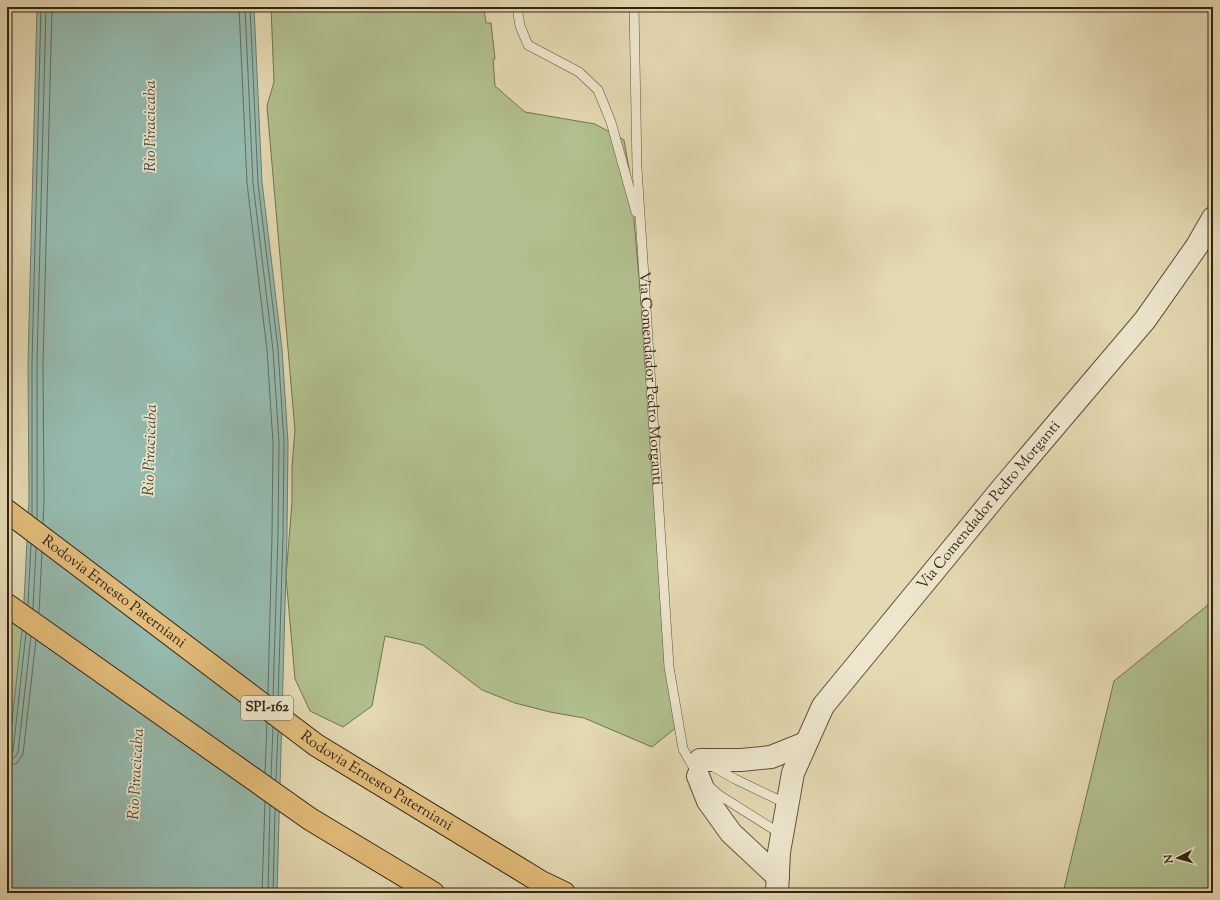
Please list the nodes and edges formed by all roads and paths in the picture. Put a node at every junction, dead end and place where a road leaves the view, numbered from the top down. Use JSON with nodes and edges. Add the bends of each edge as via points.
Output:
{"nodes":[{"id":1,"x":517,"y":7,"type":"edge"},
{"id":2,"x":634,"y":7,"type":"edge"},
{"id":3,"x":1213,"y":218,"type":"edge"},
{"id":4,"x":642,"y":232,"type":"junction"},
{"id":5,"x":7,"y":511,"type":"edge"},
{"id":6,"x":7,"y":605,"type":"edge"},
{"id":7,"x":806,"y":743,"type":"junction"},
{"id":8,"x":694,"y":761,"type":"junction"},
{"id":9,"x":787,"y":804,"type":"junction"},
{"id":10,"x":782,"y":835,"type":"junction"},
{"id":11,"x":777,"y":885,"type":"edge"},
{"id":12,"x":433,"y":893,"type":"edge"},
{"id":13,"x":564,"y":893,"type":"edge"}],
"edges":[{"from":1,"to":4,"type":"lane","via":[[520,26],[528,45],[579,72],[598,90],[611,122]]},
{"from":2,"to":4,"type":"lane","name":"Via Comendador Pedro Morganti","via":[[637,168]]},
{"from":3,"to":7,"type":"street","name":"Via Comendador Pedro Morganti","via":[[1197,246],[1145,320],[823,706]]},
{"from":4,"to":8,"type":"lane","name":"Via Comendador Pedro Morganti","via":[[669,667]]},
{"from":5,"to":13,"type":"highway","name":"Rodovia Ernesto Paterniani","number":"SPI-162","via":[[316,745],[541,882]]},
{"from":6,"to":12,"type":"highway","via":[[310,819]]},
{"from":7,"to":8,"type":"street","via":[[770,757]]},
{"from":7,"to":9,"type":"street","name":"Via Comendador Pedro Morganti","via":[[793,773]]},
{"from":8,"to":9,"type":"lane"},
{"from":8,"to":10,"type":"lane","via":[[719,795]]},
{"from":8,"to":11,"type":"street","via":[[708,801],[730,833]]},
{"from":9,"to":10,"type":"street","name":"Via Comendador Pedro Morganti"},
{"from":10,"to":11,"type":"street","name":"Via Comendador Pedro Morganti"}]}
